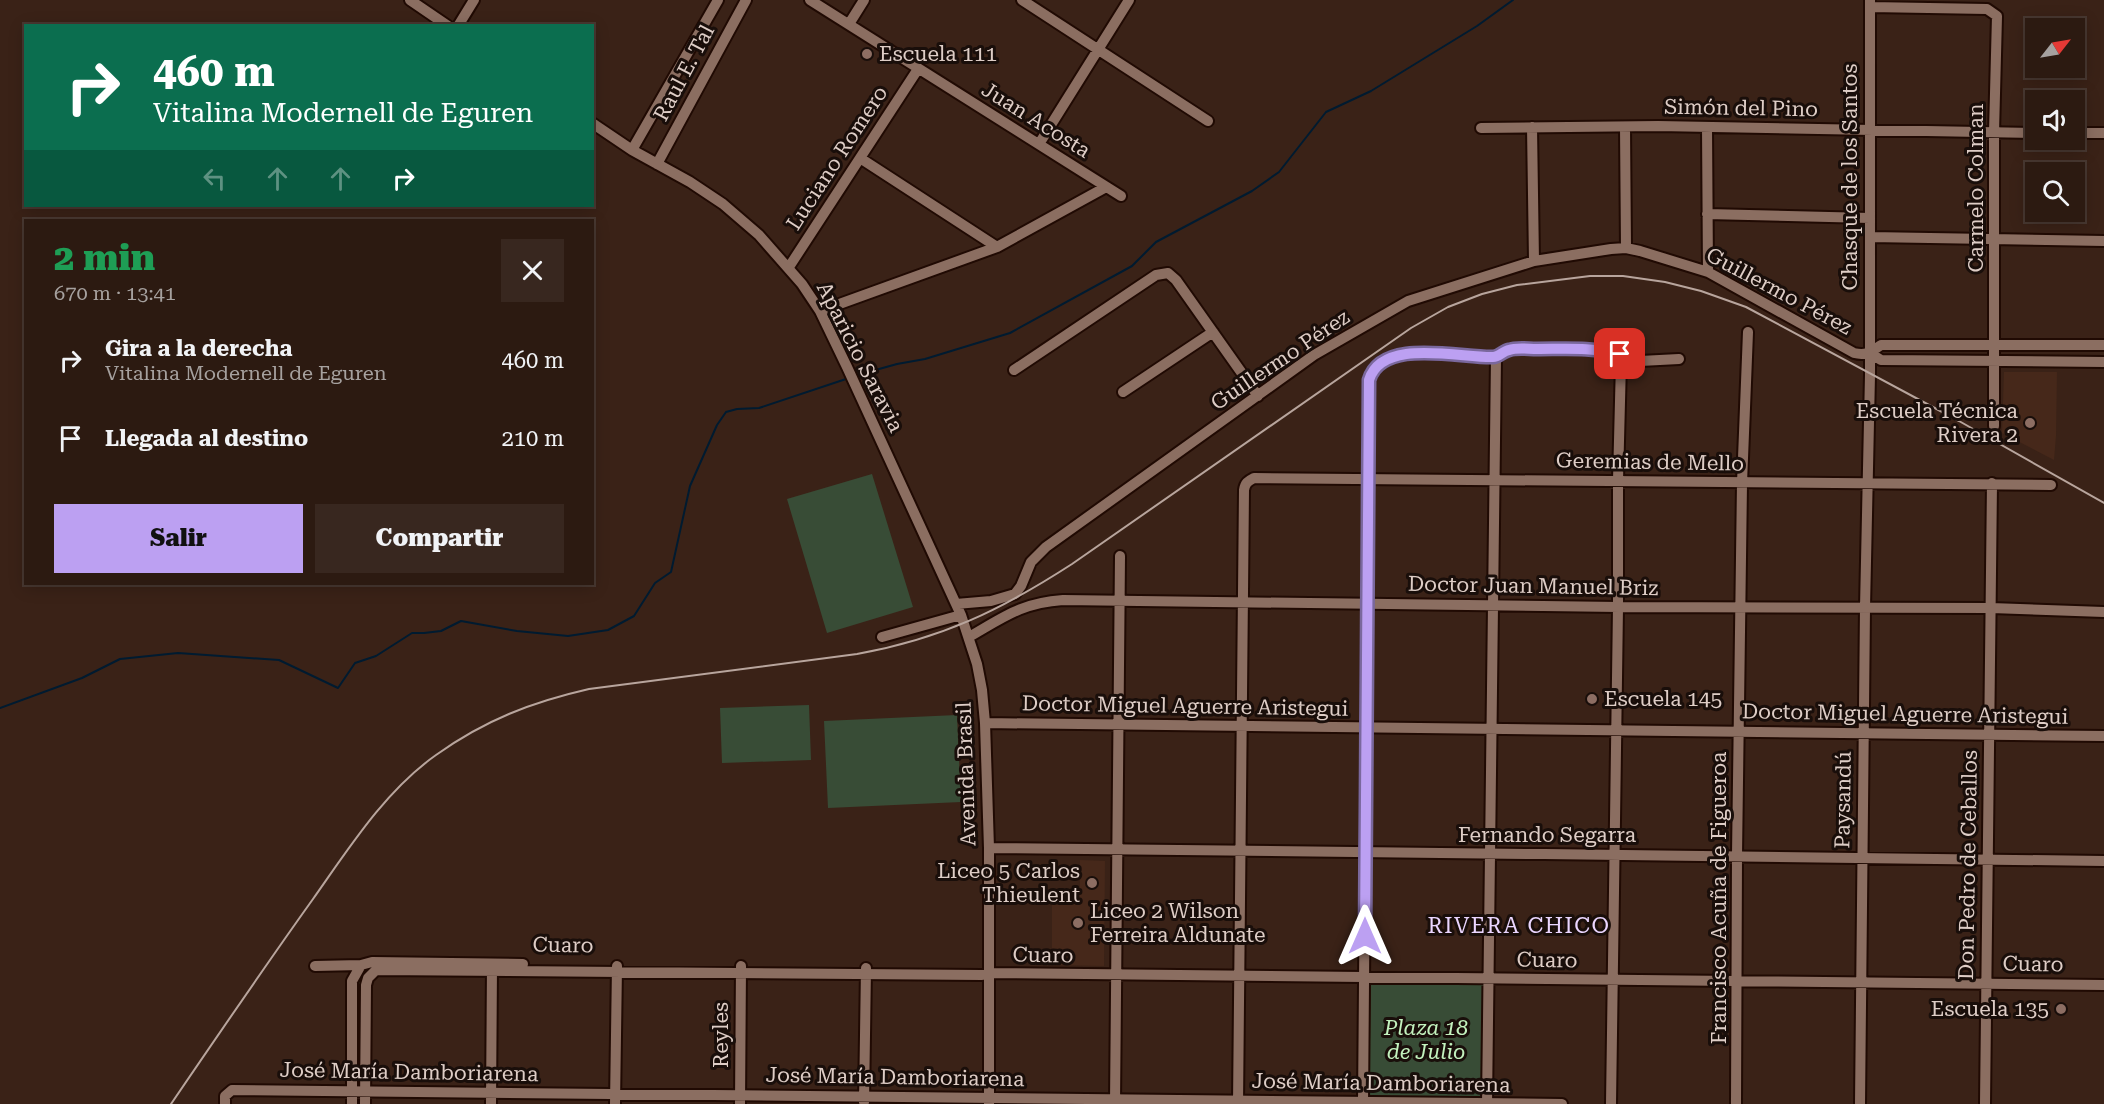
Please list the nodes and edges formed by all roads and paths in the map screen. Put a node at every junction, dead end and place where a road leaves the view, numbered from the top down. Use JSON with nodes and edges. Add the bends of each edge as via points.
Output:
{"nodes":[{"id":1,"x":410,"y":0,"type":"edge"},
{"id":2,"x":474,"y":0,"type":"edge"},
{"id":3,"x":718,"y":0,"type":"edge"},
{"id":4,"x":746,"y":0,"type":"edge"},
{"id":5,"x":810,"y":0,"type":"edge"},
{"id":6,"x":864,"y":0,"type":"edge"},
{"id":7,"x":1022,"y":0,"type":"edge"},
{"id":8,"x":1129,"y":0,"type":"edge"},
{"id":9,"x":1870,"y":3,"type":"edge"},
{"id":10,"x":445,"y":24,"type":"edge"},
{"id":11,"x":459,"y":24,"type":"edge"},
{"id":12,"x":849,"y":24,"type":"junction"},
{"id":13,"x":1099,"y":49,"type":"junction"},
{"id":14,"x":918,"y":69,"type":"junction"},
{"id":15,"x":1208,"y":121,"type":"dead end"},
{"id":16,"x":594,"y":124,"type":"edge"},
{"id":17,"x":1532,"y":127,"type":"junction"},
{"id":18,"x":1707,"y":127,"type":"junction"},
{"id":19,"x":1481,"y":128,"type":"dead end"},
{"id":20,"x":1625,"y":128,"type":"junction"},
{"id":21,"x":1870,"y":130,"type":"junction"},
{"id":22,"x":1994,"y":132,"type":"junction"},
{"id":23,"x":2025,"y":133,"type":"edge"},
{"id":24,"x":2085,"y":133,"type":"edge"},
{"id":25,"x":2104,"y":133,"type":"edge"},
{"id":26,"x":1039,"y":144,"type":"junction"},
{"id":27,"x":632,"y":150,"type":"junction"},
{"id":28,"x":860,"y":158,"type":"junction"},
{"id":29,"x":657,"y":164,"type":"junction"},
{"id":30,"x":1106,"y":187,"type":"junction"},
{"id":31,"x":1120,"y":196,"type":"dead end"},
{"id":32,"x":1707,"y":214,"type":"junction"},
{"id":33,"x":1870,"y":218,"type":"junction"},
{"id":34,"x":1870,"y":237,"type":"junction"},
{"id":35,"x":1995,"y":239,"type":"junction"},
{"id":36,"x":2104,"y":241,"type":"edge"},
{"id":37,"x":997,"y":247,"type":"junction"},
{"id":38,"x":1626,"y":248,"type":"junction"},
{"id":39,"x":1534,"y":261,"type":"junction"},
{"id":40,"x":789,"y":267,"type":"junction"},
{"id":41,"x":1708,"y":272,"type":"junction"},
{"id":42,"x":820,"y":311,"type":"junction"},
{"id":43,"x":1213,"y":332,"type":"junction"},
{"id":44,"x":1748,"y":332,"type":"dead end"},
{"id":45,"x":1995,"y":345,"type":"junction"},
{"id":46,"x":2104,"y":345,"type":"edge"},
{"id":47,"x":1869,"y":353,"type":"junction"},
{"id":48,"x":1496,"y":357,"type":"junction"},
{"id":49,"x":1620,"y":358,"type":"junction"},
{"id":50,"x":1679,"y":359,"type":"dead end"},
{"id":51,"x":1995,"y":361,"type":"junction"},
{"id":52,"x":2104,"y":362,"type":"edge"},
{"id":53,"x":1014,"y":370,"type":"dead end"},
{"id":54,"x":1123,"y":392,"type":"dead end"},
{"id":55,"x":1258,"y":396,"type":"junction"},
{"id":56,"x":1994,"y":426,"type":"dead end"},
{"id":57,"x":1369,"y":478,"type":"junction"},
{"id":58,"x":1495,"y":480,"type":"junction"},
{"id":59,"x":1618,"y":480,"type":"junction"},
{"id":60,"x":1743,"y":483,"type":"junction"},
{"id":61,"x":1868,"y":483,"type":"junction"},
{"id":62,"x":1992,"y":483,"type":"junction"},
{"id":63,"x":2051,"y":485,"type":"dead end"},
{"id":64,"x":1120,"y":556,"type":"dead end"},
{"id":65,"x":1120,"y":602,"type":"junction"},
{"id":66,"x":1244,"y":603,"type":"junction"},
{"id":67,"x":1367,"y":603,"type":"junction"},
{"id":68,"x":956,"y":604,"type":"junction"},
{"id":69,"x":1492,"y":605,"type":"junction"},
{"id":70,"x":1618,"y":607,"type":"junction"},
{"id":71,"x":1741,"y":607,"type":"junction"},
{"id":72,"x":1865,"y":608,"type":"junction"},
{"id":73,"x":1991,"y":608,"type":"junction"},
{"id":74,"x":2104,"y":612,"type":"edge"},
{"id":75,"x":963,"y":620,"type":"junction"},
{"id":76,"x":882,"y":637,"type":"dead end"},
{"id":77,"x":969,"y":637,"type":"junction"},
{"id":78,"x":985,"y":723,"type":"junction"},
{"id":79,"x":1118,"y":725,"type":"junction"},
{"id":80,"x":1242,"y":727,"type":"junction"},
{"id":81,"x":1366,"y":728,"type":"junction"},
{"id":82,"x":1492,"y":730,"type":"junction"},
{"id":83,"x":1616,"y":731,"type":"junction"},
{"id":84,"x":1740,"y":732,"type":"junction"},
{"id":85,"x":1864,"y":734,"type":"junction"},
{"id":86,"x":1989,"y":735,"type":"junction"},
{"id":87,"x":2104,"y":736,"type":"edge"},
{"id":88,"x":989,"y":848,"type":"junction"},
{"id":89,"x":1116,"y":850,"type":"junction"},
{"id":90,"x":1241,"y":851,"type":"junction"},
{"id":91,"x":1365,"y":853,"type":"junction"},
{"id":92,"x":1489,"y":854,"type":"junction"},
{"id":93,"x":1614,"y":855,"type":"junction"},
{"id":94,"x":1737,"y":855,"type":"junction"},
{"id":95,"x":1862,"y":856,"type":"junction"},
{"id":96,"x":1988,"y":859,"type":"junction"},
{"id":97,"x":2104,"y":861,"type":"edge"},
{"id":98,"x":361,"y":965,"type":"junction"},
{"id":99,"x":315,"y":966,"type":"dead end"},
{"id":100,"x":492,"y":967,"type":"junction"},
{"id":101,"x":617,"y":968,"type":"junction"},
{"id":102,"x":741,"y":969,"type":"junction"},
{"id":103,"x":866,"y":971,"type":"junction"},
{"id":104,"x":990,"y":973,"type":"junction"},
{"id":105,"x":1117,"y":975,"type":"junction"},
{"id":106,"x":1239,"y":976,"type":"junction"},
{"id":107,"x":1365,"y":977,"type":"junction"},
{"id":108,"x":1487,"y":978,"type":"junction"},
{"id":109,"x":1613,"y":980,"type":"junction"},
{"id":110,"x":1737,"y":982,"type":"junction"},
{"id":111,"x":1986,"y":983,"type":"junction"},
{"id":112,"x":1861,"y":984,"type":"junction"},
{"id":113,"x":2104,"y":985,"type":"edge"},
{"id":114,"x":352,"y":1092,"type":"junction"},
{"id":115,"x":365,"y":1092,"type":"junction"},
{"id":116,"x":491,"y":1098,"type":"edge"},
{"id":117,"x":615,"y":1099,"type":"edge"},
{"id":118,"x":740,"y":1100,"type":"edge"},
{"id":119,"x":864,"y":1101,"type":"edge"},
{"id":120,"x":989,"y":1101,"type":"edge"},
{"id":121,"x":1115,"y":1102,"type":"edge"},
{"id":122,"x":1238,"y":1102,"type":"edge"},
{"id":123,"x":1363,"y":1103,"type":"edge"},
{"id":124,"x":1487,"y":1103,"type":"edge"},
{"id":125,"x":225,"y":1104,"type":"edge"},
{"id":126,"x":352,"y":1104,"type":"edge"},
{"id":127,"x":365,"y":1104,"type":"edge"},
{"id":128,"x":1562,"y":1104,"type":"edge"},
{"id":129,"x":1611,"y":1104,"type":"edge"},
{"id":130,"x":1736,"y":1104,"type":"edge"},
{"id":131,"x":1860,"y":1104,"type":"edge"},
{"id":132,"x":1985,"y":1104,"type":"edge"}],
"edges":[{"from":1,"to":10,"type":"street"},
{"from":2,"to":11,"type":"street"},
{"from":3,"to":27,"type":"street","name":"Raul E. Tal"},
{"from":4,"to":29,"type":"street","name":"Raul E. Tal"},
{"from":5,"to":12,"type":"street","name":"Juan Acosta"},
{"from":6,"to":12,"type":"street"},
{"from":7,"to":13,"type":"street"},
{"from":8,"to":13,"type":"street"},
{"from":9,"to":21,"type":"street","name":"Chasque de los Santos"},
{"from":9,"to":22,"type":"street","name":"Carmelo Colman","via":[[1987,9],[1997,16]]},
{"from":12,"to":14,"type":"street","name":"Juan Acosta"},
{"from":13,"to":15,"type":"street"},
{"from":13,"to":26,"type":"street"},
{"from":14,"to":26,"type":"street","name":"Juan Acosta"},
{"from":14,"to":28,"type":"street","name":"Luciano Romero"},
{"from":16,"to":27,"type":"street","name":"Aparicio Saravia"},
{"from":17,"to":19,"type":"street","name":"Simón del Pino"},
{"from":17,"to":20,"type":"street","name":"Simón del Pino"},
{"from":17,"to":39,"type":"street"},
{"from":18,"to":20,"type":"street","name":"Simón del Pino"},
{"from":18,"to":21,"type":"street","name":"Simón del Pino"},
{"from":18,"to":32,"type":"street"},
{"from":20,"to":38,"type":"street"},
{"from":21,"to":22,"type":"street","name":"Simón del Pino"},
{"from":21,"to":33,"type":"street","name":"Chasque de los Santos"},
{"from":22,"to":23,"type":"street","name":"Simón del Pino"},
{"from":22,"to":35,"type":"street","name":"Carmelo Colman"},
{"from":24,"to":25,"type":"street"},
{"from":26,"to":30,"type":"street","name":"Juan Acosta"},
{"from":27,"to":29,"type":"street","name":"Aparicio Saravia"},
{"from":28,"to":37,"type":"street"},
{"from":28,"to":40,"type":"street","name":"Luciano Romero"},
{"from":29,"to":40,"type":"street","name":"Aparicio Saravia","via":[[723,204]]},
{"from":30,"to":31,"type":"street","name":"Juan Acosta"},
{"from":30,"to":37,"type":"street"},
{"from":32,"to":33,"type":"street"},
{"from":32,"to":41,"type":"street"},
{"from":33,"to":34,"type":"street","name":"Chasque de los Santos"},
{"from":34,"to":35,"type":"street"},
{"from":34,"to":47,"type":"street","name":"Chasque de los Santos"},
{"from":35,"to":36,"type":"street"},
{"from":35,"to":45,"type":"street","name":"Carmelo Colman"},
{"from":37,"to":42,"type":"street"},
{"from":38,"to":39,"type":"street","name":"Guillermo Pérez"},
{"from":38,"to":41,"type":"street","name":"Guillermo Pérez"},
{"from":39,"to":55,"type":"street","name":"Guillermo Pérez","via":[[1408,301],[1314,355]]},
{"from":40,"to":42,"type":"street","name":"Aparicio Saravia"},
{"from":41,"to":47,"type":"street","name":"Guillermo Pérez","via":[[1854,353]]},
{"from":42,"to":68,"type":"street","name":"Aparicio Saravia"},
{"from":43,"to":53,"type":"street","via":[[1176,280],[1167,273],[1156,275]]},
{"from":43,"to":54,"type":"street"},
{"from":43,"to":55,"type":"street"},
{"from":44,"to":60,"type":"street","name":"Francisco Acuña de Figueroa"},
{"from":45,"to":46,"type":"street"},
{"from":45,"to":47,"type":"street","via":[[1881,345]]},
{"from":45,"to":51,"type":"street","name":"Carmelo Colman"},
{"from":47,"to":51,"type":"street","name":"Guillermo Pérez","via":[[1881,360]]},
{"from":47,"to":61,"type":"street","name":"Paysandú"},
{"from":48,"to":49,"type":"street","via":[[1509,349],[1600,349]]},
{"from":48,"to":57,"type":"street","via":[[1417,353],[1388,359],[1375,368],[1369,380]]},
{"from":48,"to":58,"type":"street"},
{"from":49,"to":50,"type":"street"},
{"from":49,"to":59,"type":"street"},
{"from":51,"to":52,"type":"street","name":"Guillermo Pérez"},
{"from":51,"to":56,"type":"street","name":"Carmelo Colman"},
{"from":55,"to":68,"type":"street","name":"Guillermo Pérez","via":[[1046,547],[1030,562],[1016,594]]},
{"from":57,"to":58,"type":"street","name":"Geremias de Mello"},
{"from":57,"to":66,"type":"street","name":"Geremias de Mello","via":[[1254,478],[1244,485]]},
{"from":57,"to":67,"type":"street"},
{"from":58,"to":59,"type":"street","name":"Geremias de Mello"},
{"from":58,"to":69,"type":"street"},
{"from":59,"to":60,"type":"street","name":"Geremias de Mello"},
{"from":59,"to":70,"type":"street"},
{"from":60,"to":61,"type":"street","name":"Geremias de Mello"},
{"from":60,"to":71,"type":"street","name":"Francisco Acuña de Figueroa"},
{"from":61,"to":62,"type":"street","name":"Geremias de Mello"},
{"from":61,"to":72,"type":"street","name":"Paysandú"},
{"from":62,"to":63,"type":"street","name":"Geremias de Mello"},
{"from":62,"to":73,"type":"street","name":"Don Pedro de Ceballos"},
{"from":64,"to":65,"type":"street"},
{"from":65,"to":66,"type":"street","name":"Doctor Juan Manuel Briz"},
{"from":65,"to":77,"type":"street","name":"Doctor Juan Manuel Briz","via":[[1035,603],[1018,608]]},
{"from":65,"to":79,"type":"street"},
{"from":66,"to":67,"type":"street","name":"Doctor Juan Manuel Briz"},
{"from":66,"to":80,"type":"street"},
{"from":67,"to":69,"type":"street","name":"Doctor Juan Manuel Briz"},
{"from":67,"to":81,"type":"street"},
{"from":68,"to":75,"type":"street","name":"Aparicio Saravia"},
{"from":69,"to":70,"type":"street","name":"Doctor Juan Manuel Briz"},
{"from":69,"to":82,"type":"street"},
{"from":70,"to":71,"type":"street","name":"Doctor Juan Manuel Briz"},
{"from":70,"to":83,"type":"street"},
{"from":71,"to":72,"type":"street","name":"Doctor Juan Manuel Briz"},
{"from":71,"to":84,"type":"street","name":"Francisco Acuña de Figueroa"},
{"from":72,"to":73,"type":"street","name":"Doctor Juan Manuel Briz"},
{"from":72,"to":85,"type":"street","name":"Paysandú"},
{"from":73,"to":74,"type":"street","name":"Doctor Juan Manuel Briz"},
{"from":73,"to":86,"type":"street","name":"Don Pedro de Ceballos"},
{"from":75,"to":76,"type":"street"},
{"from":75,"to":77,"type":"street","name":"Avenida Brasil"},
{"from":77,"to":78,"type":"street","name":"Avenida Brasil","via":[[981,682]]},
{"from":78,"to":79,"type":"street","name":"Doctor Miguel Aguerre Aristegui"},
{"from":78,"to":88,"type":"street","name":"Avenida Brasil"},
{"from":79,"to":80,"type":"street","name":"Doctor Miguel Aguerre Aristegui"},
{"from":79,"to":89,"type":"street"},
{"from":80,"to":81,"type":"street","name":"Doctor Miguel Aguerre Aristegui"},
{"from":80,"to":90,"type":"street"},
{"from":81,"to":82,"type":"street","name":"Doctor Miguel Aguerre Aristegui"},
{"from":81,"to":91,"type":"street"},
{"from":82,"to":83,"type":"street","name":"Doctor Miguel Aguerre Aristegui"},
{"from":82,"to":92,"type":"street"},
{"from":83,"to":84,"type":"street","name":"Doctor Miguel Aguerre Aristegui"},
{"from":83,"to":93,"type":"street"},
{"from":84,"to":85,"type":"street","name":"Doctor Miguel Aguerre Aristegui"},
{"from":84,"to":94,"type":"street","name":"Francisco Acuña de Figueroa"},
{"from":85,"to":86,"type":"street","name":"Doctor Miguel Aguerre Aristegui"},
{"from":85,"to":95,"type":"street","name":"Paysandú"},
{"from":86,"to":87,"type":"street","name":"Doctor Miguel Aguerre Aristegui"},
{"from":86,"to":96,"type":"street","name":"Don Pedro de Ceballos"},
{"from":88,"to":89,"type":"street","name":"Fernando Segarra"},
{"from":88,"to":104,"type":"street","name":"Avenida Brasil"},
{"from":89,"to":90,"type":"street","name":"Fernando Segarra"},
{"from":89,"to":105,"type":"street"},
{"from":90,"to":91,"type":"street","name":"Fernando Segarra"},
{"from":90,"to":106,"type":"street"},
{"from":91,"to":92,"type":"street","name":"Fernando Segarra"},
{"from":91,"to":107,"type":"street"},
{"from":92,"to":93,"type":"street","name":"Fernando Segarra"},
{"from":92,"to":108,"type":"street"},
{"from":93,"to":94,"type":"street","name":"Fernando Segarra"},
{"from":93,"to":109,"type":"street"},
{"from":94,"to":95,"type":"street","name":"Fernando Segarra"},
{"from":94,"to":110,"type":"street","name":"Francisco Acuña de Figueroa"},
{"from":95,"to":96,"type":"street","name":"Fernando Segarra"},
{"from":95,"to":112,"type":"street","name":"Paysandú"},
{"from":96,"to":97,"type":"street","name":"Fernando Segarra"},
{"from":96,"to":111,"type":"street","name":"Don Pedro de Ceballos"},
{"from":98,"to":99,"type":"street","name":"Cuaro"},
{"from":98,"to":100,"type":"street","name":"Cuaro","via":[[372,962]]},
{"from":98,"to":114,"type":"street","via":[[352,981]]},
{"from":100,"to":101,"type":"street","name":"Cuaro"},
{"from":100,"to":115,"type":"street","name":"Cuaro","via":[[372,972],[366,985]]},
{"from":100,"to":116,"type":"street"},
{"from":101,"to":102,"type":"street","name":"Cuaro"},
{"from":101,"to":117,"type":"street"},
{"from":102,"to":103,"type":"street","name":"Cuaro"},
{"from":102,"to":118,"type":"street","name":"Reyles"},
{"from":103,"to":104,"type":"street","name":"Cuaro","via":[[982,969]]},
{"from":103,"to":119,"type":"street"},
{"from":104,"to":105,"type":"street","name":"Cuaro"},
{"from":104,"to":120,"type":"street","name":"Avenida Brasil"},
{"from":105,"to":106,"type":"street","name":"Cuaro"},
{"from":105,"to":121,"type":"street"},
{"from":106,"to":107,"type":"street","name":"Cuaro"},
{"from":106,"to":122,"type":"street"},
{"from":107,"to":108,"type":"street","name":"Cuaro"},
{"from":107,"to":123,"type":"street"},
{"from":108,"to":109,"type":"street","name":"Cuaro"},
{"from":108,"to":124,"type":"street"},
{"from":109,"to":110,"type":"street","name":"Cuaro"},
{"from":109,"to":129,"type":"street"},
{"from":110,"to":112,"type":"street","name":"Cuaro"},
{"from":110,"to":130,"type":"street","name":"Francisco Acuña de Figueroa"},
{"from":111,"to":112,"type":"street","name":"Cuaro"},
{"from":111,"to":113,"type":"street","name":"Cuaro"},
{"from":111,"to":132,"type":"street","name":"Don Pedro de Ceballos"},
{"from":112,"to":131,"type":"street","name":"Paysandú"},
{"from":114,"to":115,"type":"street","name":"José María Damboriarena"},
{"from":114,"to":125,"type":"street","name":"José María Damboriarena","via":[[232,1090],[225,1096]]},
{"from":114,"to":126,"type":"street"},
{"from":115,"to":116,"type":"street","name":"José María Damboriarena"},
{"from":115,"to":127,"type":"street"},
{"from":116,"to":117,"type":"street","name":"José María Damboriarena"},
{"from":117,"to":118,"type":"street","name":"José María Damboriarena"},
{"from":118,"to":119,"type":"street","name":"José María Damboriarena"},
{"from":119,"to":120,"type":"street","name":"José María Damboriarena"},
{"from":120,"to":121,"type":"street","name":"José María Damboriarena"},
{"from":121,"to":122,"type":"street","name":"José María Damboriarena"},
{"from":122,"to":123,"type":"street","name":"José María Damboriarena"},
{"from":123,"to":124,"type":"street","name":"José María Damboriarena"},
{"from":124,"to":128,"type":"street","name":"José María Damboriarena"}]}
